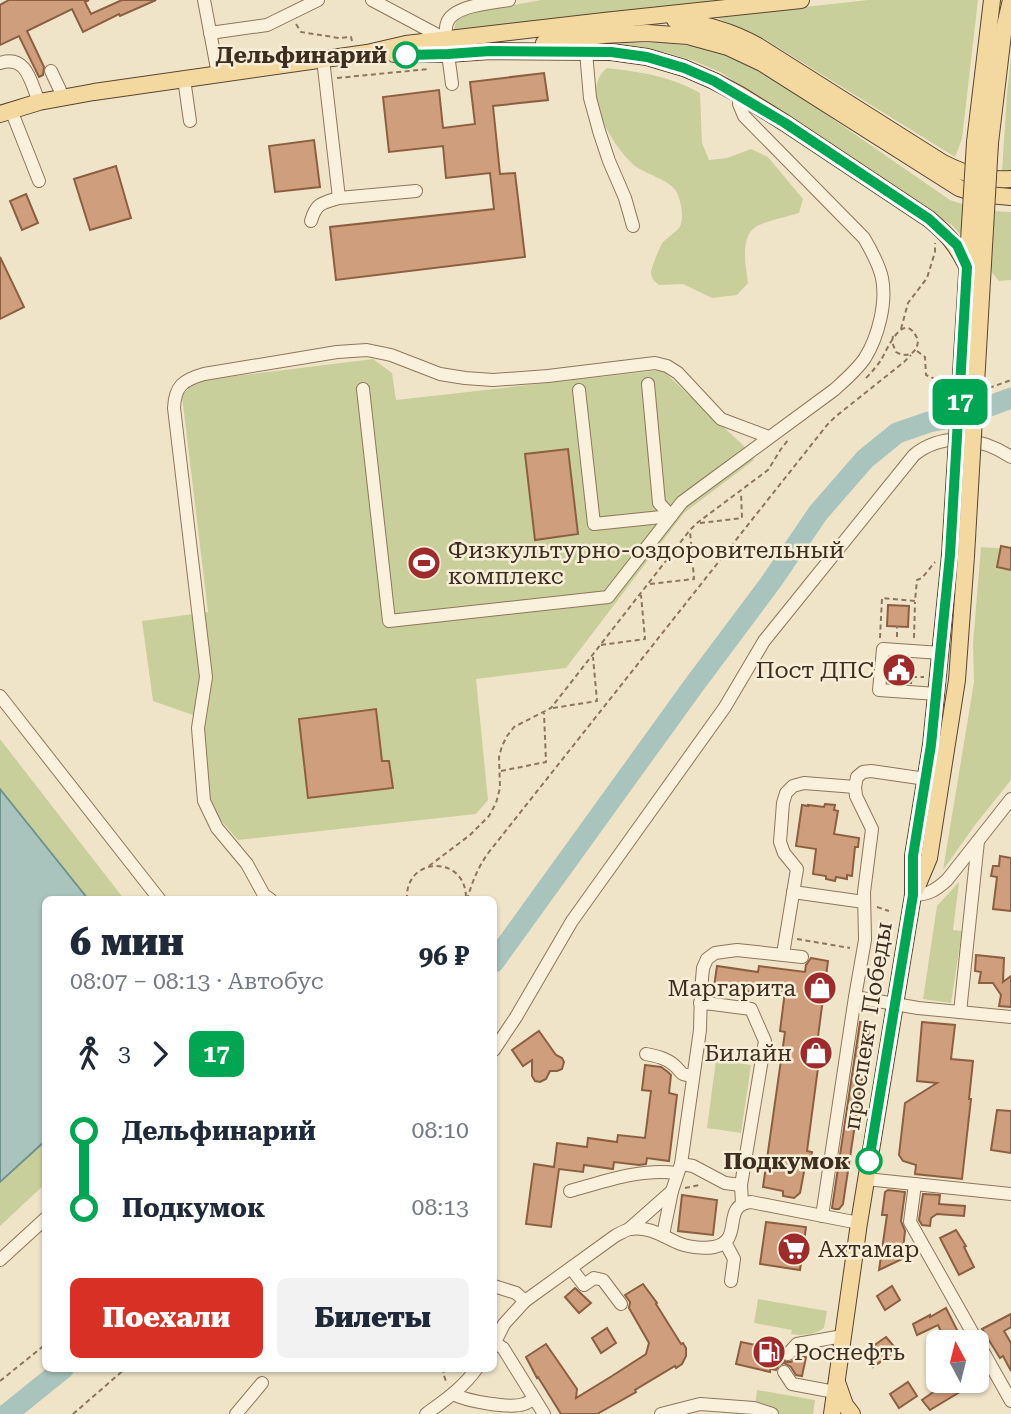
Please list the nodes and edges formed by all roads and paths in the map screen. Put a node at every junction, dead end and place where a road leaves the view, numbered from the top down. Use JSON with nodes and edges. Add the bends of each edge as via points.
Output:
{"nodes":[{"id":1,"x":204,"y":0,"type":"edge"},
{"id":2,"x":318,"y":0,"type":"edge"},
{"id":3,"x":372,"y":0,"type":"edge"},
{"id":4,"x":509,"y":0,"type":"edge"},
{"id":5,"x":801,"y":0,"type":"edge"},
{"id":6,"x":992,"y":0,"type":"edge"},
{"id":7,"x":1011,"y":0,"type":"edge"},
{"id":8,"x":655,"y":16,"type":"junction"},
{"id":9,"x":295,"y":23,"type":"dead end"},
{"id":10,"x":210,"y":33,"type":"junction"},
{"id":11,"x":351,"y":37,"type":"dead end"},
{"id":12,"x":490,"y":51,"type":"junction"},
{"id":13,"x":586,"y":52,"type":"junction"},
{"id":14,"x":448,"y":53,"type":"junction"},
{"id":15,"x":323,"y":59,"type":"junction"},
{"id":16,"x":0,"y":63,"type":"edge"},
{"id":17,"x":51,"y":71,"type":"dead end"},
{"id":18,"x":218,"y":74,"type":"junction"},
{"id":19,"x":184,"y":79,"type":"junction"},
{"id":20,"x":325,"y":79,"type":"junction"},
{"id":21,"x":452,"y":84,"type":"dead end"},
{"id":22,"x":740,"y":96,"type":"junction"},
{"id":23,"x":61,"y":98,"type":"junction"},
{"id":24,"x":39,"y":102,"type":"junction"},
{"id":25,"x":6,"y":112,"type":"edge"},
{"id":26,"x":190,"y":121,"type":"dead end"},
{"id":27,"x":983,"y":143,"type":"junction"},
{"id":28,"x":1011,"y":179,"type":"edge"},
{"id":29,"x":39,"y":181,"type":"dead end"},
{"id":30,"x":416,"y":191,"type":"dead end"},
{"id":31,"x":1011,"y":197,"type":"edge"},
{"id":32,"x":339,"y":198,"type":"junction"},
{"id":33,"x":311,"y":221,"type":"dead end"},
{"id":34,"x":633,"y":226,"type":"dead end"},
{"id":35,"x":938,"y":240,"type":"dead end"},
{"id":36,"x":967,"y":267,"type":"junction"},
{"id":37,"x":901,"y":329,"type":"junction"},
{"id":38,"x":893,"y":336,"type":"junction"},
{"id":39,"x":916,"y":350,"type":"junction"},
{"id":40,"x":912,"y":354,"type":"junction"},
{"id":41,"x":926,"y":375,"type":"dead end"},
{"id":42,"x":865,"y":379,"type":"dead end"},
{"id":43,"x":648,"y":384,"type":"dead end"},
{"id":44,"x":363,"y":389,"type":"dead end"},
{"id":45,"x":579,"y":390,"type":"dead end"},
{"id":46,"x":769,"y":437,"type":"junction"},
{"id":47,"x":789,"y":439,"type":"dead end"},
{"id":48,"x":1011,"y":457,"type":"edge"},
{"id":49,"x":740,"y":492,"type":"junction"},
{"id":50,"x":671,"y":516,"type":"junction"},
{"id":51,"x":742,"y":518,"type":"junction"},
{"id":52,"x":697,"y":523,"type":"junction"},
{"id":53,"x":749,"y":523,"type":"junction"},
{"id":54,"x":690,"y":530,"type":"junction"},
{"id":55,"x":958,"y":555,"type":"junction"},
{"id":56,"x":935,"y":562,"type":"dead end"},
{"id":57,"x":694,"y":579,"type":"junction"},
{"id":58,"x":701,"y":583,"type":"junction"},
{"id":59,"x":648,"y":585,"type":"junction"},
{"id":60,"x":641,"y":594,"type":"junction"},
{"id":61,"x":915,"y":601,"type":"junction"},
{"id":62,"x":897,"y":626,"type":"dead end"},
{"id":63,"x":896,"y":643,"type":"dead end"},
{"id":64,"x":913,"y":643,"type":"dead end"},
{"id":65,"x":601,"y":645,"type":"junction"},
{"id":66,"x":883,"y":649,"type":"junction"},
{"id":67,"x":941,"y":653,"type":"junction"},
{"id":68,"x":593,"y":656,"type":"junction"},
{"id":69,"x":937,"y":694,"type":"junction"},
{"id":70,"x":0,"y":696,"type":"edge"},
{"id":71,"x":597,"y":701,"type":"junction"},
{"id":72,"x":604,"y":706,"type":"junction"},
{"id":73,"x":551,"y":708,"type":"junction"},
{"id":74,"x":544,"y":712,"type":"junction"},
{"id":75,"x":499,"y":771,"type":"junction"},
{"id":76,"x":926,"y":779,"type":"junction"},
{"id":77,"x":855,"y":787,"type":"junction"},
{"id":78,"x":1008,"y":806,"type":"edge"},
{"id":79,"x":978,"y":841,"type":"junction"},
{"id":80,"x":429,"y":866,"type":"junction"},
{"id":81,"x":793,"y":892,"type":"junction"},
{"id":82,"x":913,"y":895,"type":"junction"},
{"id":83,"x":157,"y":896,"type":"edge"},
{"id":84,"x":265,"y":896,"type":"edge"},
{"id":85,"x":407,"y":896,"type":"edge"},
{"id":86,"x":466,"y":896,"type":"edge"},
{"id":87,"x":468,"y":896,"type":"edge"},
{"id":88,"x":864,"y":902,"type":"junction"},
{"id":89,"x":786,"y":937,"type":"junction"},
{"id":90,"x":863,"y":950,"type":"junction"},
{"id":91,"x":783,"y":954,"type":"junction"},
{"id":92,"x":802,"y":957,"type":"dead end"},
{"id":93,"x":855,"y":997,"type":"junction"},
{"id":94,"x":701,"y":1003,"type":"junction"},
{"id":95,"x":895,"y":1004,"type":"junction"},
{"id":96,"x":960,"y":1012,"type":"junction"},
{"id":97,"x":1011,"y":1017,"type":"edge"},
{"id":98,"x":497,"y":1046,"type":"edge"},
{"id":99,"x":646,"y":1054,"type":"dead end"},
{"id":100,"x":694,"y":1076,"type":"junction"},
{"id":101,"x":678,"y":1169,"type":"junction"},
{"id":102,"x":712,"y":1176,"type":"junction"},
{"id":103,"x":866,"y":1179,"type":"junction"},
{"id":104,"x":915,"y":1184,"type":"junction"},
{"id":105,"x":741,"y":1185,"type":"junction"},
{"id":106,"x":570,"y":1191,"type":"dead end"},
{"id":107,"x":671,"y":1191,"type":"junction"},
{"id":108,"x":1011,"y":1194,"type":"edge"},
{"id":109,"x":742,"y":1203,"type":"junction"},
{"id":110,"x":822,"y":1216,"type":"junction"},
{"id":111,"x":42,"y":1222,"type":"edge"},
{"id":112,"x":859,"y":1223,"type":"junction"},
{"id":113,"x":629,"y":1229,"type":"junction"},
{"id":114,"x":663,"y":1235,"type":"junction"},
{"id":115,"x":725,"y":1242,"type":"junction"},
{"id":116,"x":0,"y":1260,"type":"edge"},
{"id":117,"x":571,"y":1268,"type":"junction"},
{"id":118,"x":731,"y":1281,"type":"dead end"},
{"id":119,"x":497,"y":1287,"type":"edge"},
{"id":120,"x":525,"y":1301,"type":"junction"},
{"id":121,"x":621,"y":1304,"type":"dead end"},
{"id":122,"x":843,"y":1336,"type":"junction"},
{"id":123,"x":497,"y":1337,"type":"edge"},
{"id":124,"x":497,"y":1345,"type":"edge"},
{"id":125,"x":42,"y":1347,"type":"edge"},
{"id":126,"x":788,"y":1354,"type":"dead end"},
{"id":127,"x":121,"y":1372,"type":"edge"},
{"id":128,"x":443,"y":1372,"type":"edge"},
{"id":129,"x":474,"y":1372,"type":"edge"},
{"id":130,"x":784,"y":1372,"type":"dead end"},
{"id":131,"x":0,"y":1381,"type":"edge"},
{"id":132,"x":262,"y":1383,"type":"dead end"},
{"id":133,"x":836,"y":1387,"type":"junction"},
{"id":134,"x":450,"y":1389,"type":"junction"},
{"id":135,"x":534,"y":1399,"type":"junction"},
{"id":136,"x":1011,"y":1401,"type":"edge"},
{"id":137,"x":73,"y":1414,"type":"edge"},
{"id":138,"x":236,"y":1414,"type":"edge"},
{"id":139,"x":426,"y":1414,"type":"edge"},
{"id":140,"x":544,"y":1414,"type":"edge"},
{"id":141,"x":661,"y":1414,"type":"edge"},
{"id":142,"x":772,"y":1414,"type":"edge"},
{"id":143,"x":832,"y":1414,"type":"edge"},
{"id":144,"x":852,"y":1414,"type":"edge"}],
"edges":[{"from":1,"to":10,"type":"street"},
{"from":2,"to":10,"type":"street","via":[[267,25]]},
{"from":3,"to":14,"type":"street"},
{"from":4,"to":14,"type":"street","via":[[461,9],[450,17],[446,25]]},
{"from":5,"to":8,"type":"main road"},
{"from":6,"to":27,"type":"main road","name":"проспект Победы"},
{"from":7,"to":27,"type":"main road","name":"проспект Победы"},
{"from":8,"to":14,"type":"main road","via":[[604,21]]},
{"from":8,"to":28,"type":"main road","via":[[738,35],[943,163],[981,178]]},
{"from":9,"to":11,"type":"path","via":[[301,32]]},
{"from":10,"to":18,"type":"street"},
{"from":12,"to":13,"type":"main road"},
{"from":12,"to":14,"type":"main road"},
{"from":12,"to":31,"type":"main road","via":[[647,33],[688,36],[728,47],[762,63],[959,188]]},
{"from":13,"to":22,"type":"main road","via":[[647,57],[684,68]]},
{"from":13,"to":34,"type":"street","via":[[590,98]]},
{"from":14,"to":15,"type":"main road","via":[[367,52]]},
{"from":14,"to":20,"type":"path","via":[[425,69]]},
{"from":14,"to":21,"type":"street"},
{"from":15,"to":18,"type":"main road"},
{"from":15,"to":20,"type":"street"},
{"from":16,"to":24,"type":"street","via":[[15,61],[24,66]]},
{"from":17,"to":23,"type":"street"},
{"from":18,"to":19,"type":"main road"},
{"from":19,"to":23,"type":"main road"},
{"from":19,"to":26,"type":"street"},
{"from":20,"to":32,"type":"street"},
{"from":22,"to":36,"type":"main road","via":[[929,219],[957,245]]},
{"from":22,"to":46,"type":"street","via":[[744,116],[864,238],[882,279],[879,322],[865,358],[834,390]]},
{"from":23,"to":24,"type":"main road"},
{"from":24,"to":25,"type":"main road"},
{"from":25,"to":29,"type":"street"},
{"from":27,"to":36,"type":"main road","name":"проспект Победы","bridge":true},
{"from":27,"to":55,"type":"main road","name":"проспект Победы","bridge":true},
{"from":30,"to":32,"type":"street"},
{"from":32,"to":33,"type":"street","via":[[314,210]]},
{"from":35,"to":37,"type":"path","via":[[928,278],[908,303]]},
{"from":36,"to":55,"type":"main road","name":"проспект Победы","bridge":true},
{"from":37,"to":38,"type":"path"},
{"from":37,"to":39,"type":"path","via":[[916,335]]},
{"from":38,"to":40,"type":"path","via":[[896,352]]},
{"from":38,"to":42,"type":"path"},
{"from":39,"to":40,"type":"path"},
{"from":39,"to":41,"type":"path","via":[[925,358]]},
{"from":40,"to":53,"type":"path","via":[[835,416]]},
{"from":43,"to":50,"type":"street","via":[[659,503]]},
{"from":44,"to":50,"type":"street","via":[[389,621],[608,597]]},
{"from":45,"to":50,"type":"street","via":[[594,524]]},
{"from":46,"to":50,"type":"street","via":[[682,502]]},
{"from":46,"to":84,"type":"street","via":[[721,419],[678,373],[655,363],[493,380],[440,374],[391,355],[337,352],[204,374],[181,384],[174,408],[206,677],[198,728],[204,801]]},
{"from":47,"to":49,"type":"path","via":[[768,470]]},
{"from":48,"to":98,"type":"street","via":[[989,444],[968,440],[938,442],[914,454],[764,641],[725,707],[572,921]]},
{"from":49,"to":51,"type":"path"},
{"from":49,"to":52,"type":"path"},
{"from":51,"to":52,"type":"path"},
{"from":51,"to":53,"type":"path"},
{"from":52,"to":54,"type":"path"},
{"from":53,"to":58,"type":"path"},
{"from":54,"to":57,"type":"path"},
{"from":54,"to":59,"type":"path"},
{"from":55,"to":67,"type":"main road","name":"проспект Победы"},
{"from":55,"to":82,"type":"main road","name":"проспект Победы","via":[[957,680],[929,858]]},
{"from":56,"to":61,"type":"path","via":[[917,580]]},
{"from":57,"to":58,"type":"path"},
{"from":57,"to":59,"type":"path"},
{"from":58,"to":72,"type":"path"},
{"from":59,"to":60,"type":"path"},
{"from":60,"to":65,"type":"path"},
{"from":60,"to":65,"type":"path","via":[[645,639]]},
{"from":61,"to":64,"type":"path"},
{"from":61,"to":66,"type":"path","via":[[882,598],[879,642]]},
{"from":62,"to":63,"type":"path"},
{"from":65,"to":68,"type":"path"},
{"from":66,"to":67,"type":"street"},
{"from":66,"to":69,"type":"street","via":[[879,690]]},
{"from":67,"to":69,"type":"main road","name":"проспект Победы"},
{"from":68,"to":71,"type":"path"},
{"from":68,"to":73,"type":"path"},
{"from":69,"to":76,"type":"main road","name":"проспект Победы"},
{"from":70,"to":83,"type":"street"},
{"from":71,"to":72,"type":"path"},
{"from":71,"to":73,"type":"path"},
{"from":72,"to":87,"type":"path","via":[[480,864]]},
{"from":73,"to":74,"type":"path"},
{"from":74,"to":75,"type":"path","via":[[514,727],[507,736]]},
{"from":74,"to":75,"type":"path","via":[[547,762]]},
{"from":75,"to":80,"type":"path","via":[[500,788],[489,816]]},
{"from":76,"to":77,"type":"street","via":[[871,771],[857,777]]},
{"from":76,"to":82,"type":"main road","name":"проспект Победы","via":[[913,856]]},
{"from":77,"to":81,"type":"street","via":[[804,783],[786,793],[780,842],[797,869]]},
{"from":77,"to":88,"type":"street","via":[[872,829]]},
{"from":78,"to":79,"type":"street"},
{"from":79,"to":82,"type":"street","via":[[937,889]]},
{"from":79,"to":96,"type":"street"},
{"from":80,"to":85,"type":"path","via":[[412,877]]},
{"from":80,"to":86,"type":"path","via":[[457,873]]},
{"from":81,"to":88,"type":"street"},
{"from":81,"to":89,"type":"street"},
{"from":82,"to":95,"type":"main road","name":"проспект Победы"},
{"from":88,"to":90,"type":"street"},
{"from":89,"to":90,"type":"path"},
{"from":89,"to":91,"type":"street"},
{"from":90,"to":93,"type":"street"},
{"from":91,"to":92,"type":"street"},
{"from":91,"to":94,"type":"street","via":[[715,953],[703,968]]},
{"from":93,"to":95,"type":"street"},
{"from":93,"to":110,"type":"street"},
{"from":94,"to":100,"type":"street"},
{"from":94,"to":105,"type":"street","via":[[751,1009],[765,1041]]},
{"from":95,"to":96,"type":"street"},
{"from":95,"to":103,"type":"main road","name":"проспект Победы"},
{"from":96,"to":97,"type":"street"},
{"from":99,"to":100,"type":"street"},
{"from":100,"to":101,"type":"street"},
{"from":101,"to":102,"type":"street","via":[[694,1166]]},
{"from":101,"to":106,"type":"street"},
{"from":101,"to":107,"type":"street"},
{"from":102,"to":105,"type":"street"},
{"from":102,"to":107,"type":"path","via":[[698,1186]]},
{"from":103,"to":104,"type":"street"},
{"from":103,"to":112,"type":"main road","name":"проспект Победы"},
{"from":104,"to":108,"type":"street"},
{"from":104,"to":136,"type":"street","via":[[910,1223]]},
{"from":105,"to":109,"type":"street"},
{"from":107,"to":113,"type":"street"},
{"from":107,"to":114,"type":"street"},
{"from":109,"to":110,"type":"street"},
{"from":109,"to":115,"type":"street","via":[[735,1209],[732,1232]]},
{"from":110,"to":112,"type":"street"},
{"from":111,"to":116,"type":"street"},
{"from":112,"to":122,"type":"main road","name":"проспект Победы"},
{"from":113,"to":114,"type":"street"},
{"from":113,"to":117,"type":"street"},
{"from":114,"to":115,"type":"street","via":[[695,1247]]},
{"from":115,"to":118,"type":"street","via":[[734,1259]]},
{"from":117,"to":120,"type":"street"},
{"from":117,"to":121,"type":"street","via":[[584,1285],[594,1278],[603,1280]]},
{"from":119,"to":120,"type":"street"},
{"from":120,"to":123,"type":"street"},
{"from":122,"to":126,"type":"street","via":[[797,1344]]},
{"from":122,"to":133,"type":"main road","name":"проспект Победы"},
{"from":124,"to":135,"type":"street"},
{"from":125,"to":131,"type":"path"},
{"from":127,"to":137,"type":"path"},
{"from":128,"to":134,"type":"path"},
{"from":129,"to":134,"type":"street"},
{"from":130,"to":133,"type":"street","via":[[792,1384]]},
{"from":132,"to":138,"type":"street"},
{"from":133,"to":143,"type":"main road","name":"проспект Победы"},
{"from":133,"to":144,"type":"main road"},
{"from":134,"to":135,"type":"street","via":[[464,1399],[514,1405]]},
{"from":134,"to":139,"type":"street"},
{"from":135,"to":140,"type":"street"},
{"from":141,"to":142,"type":"street","via":[[699,1404],[754,1408]]}]}
